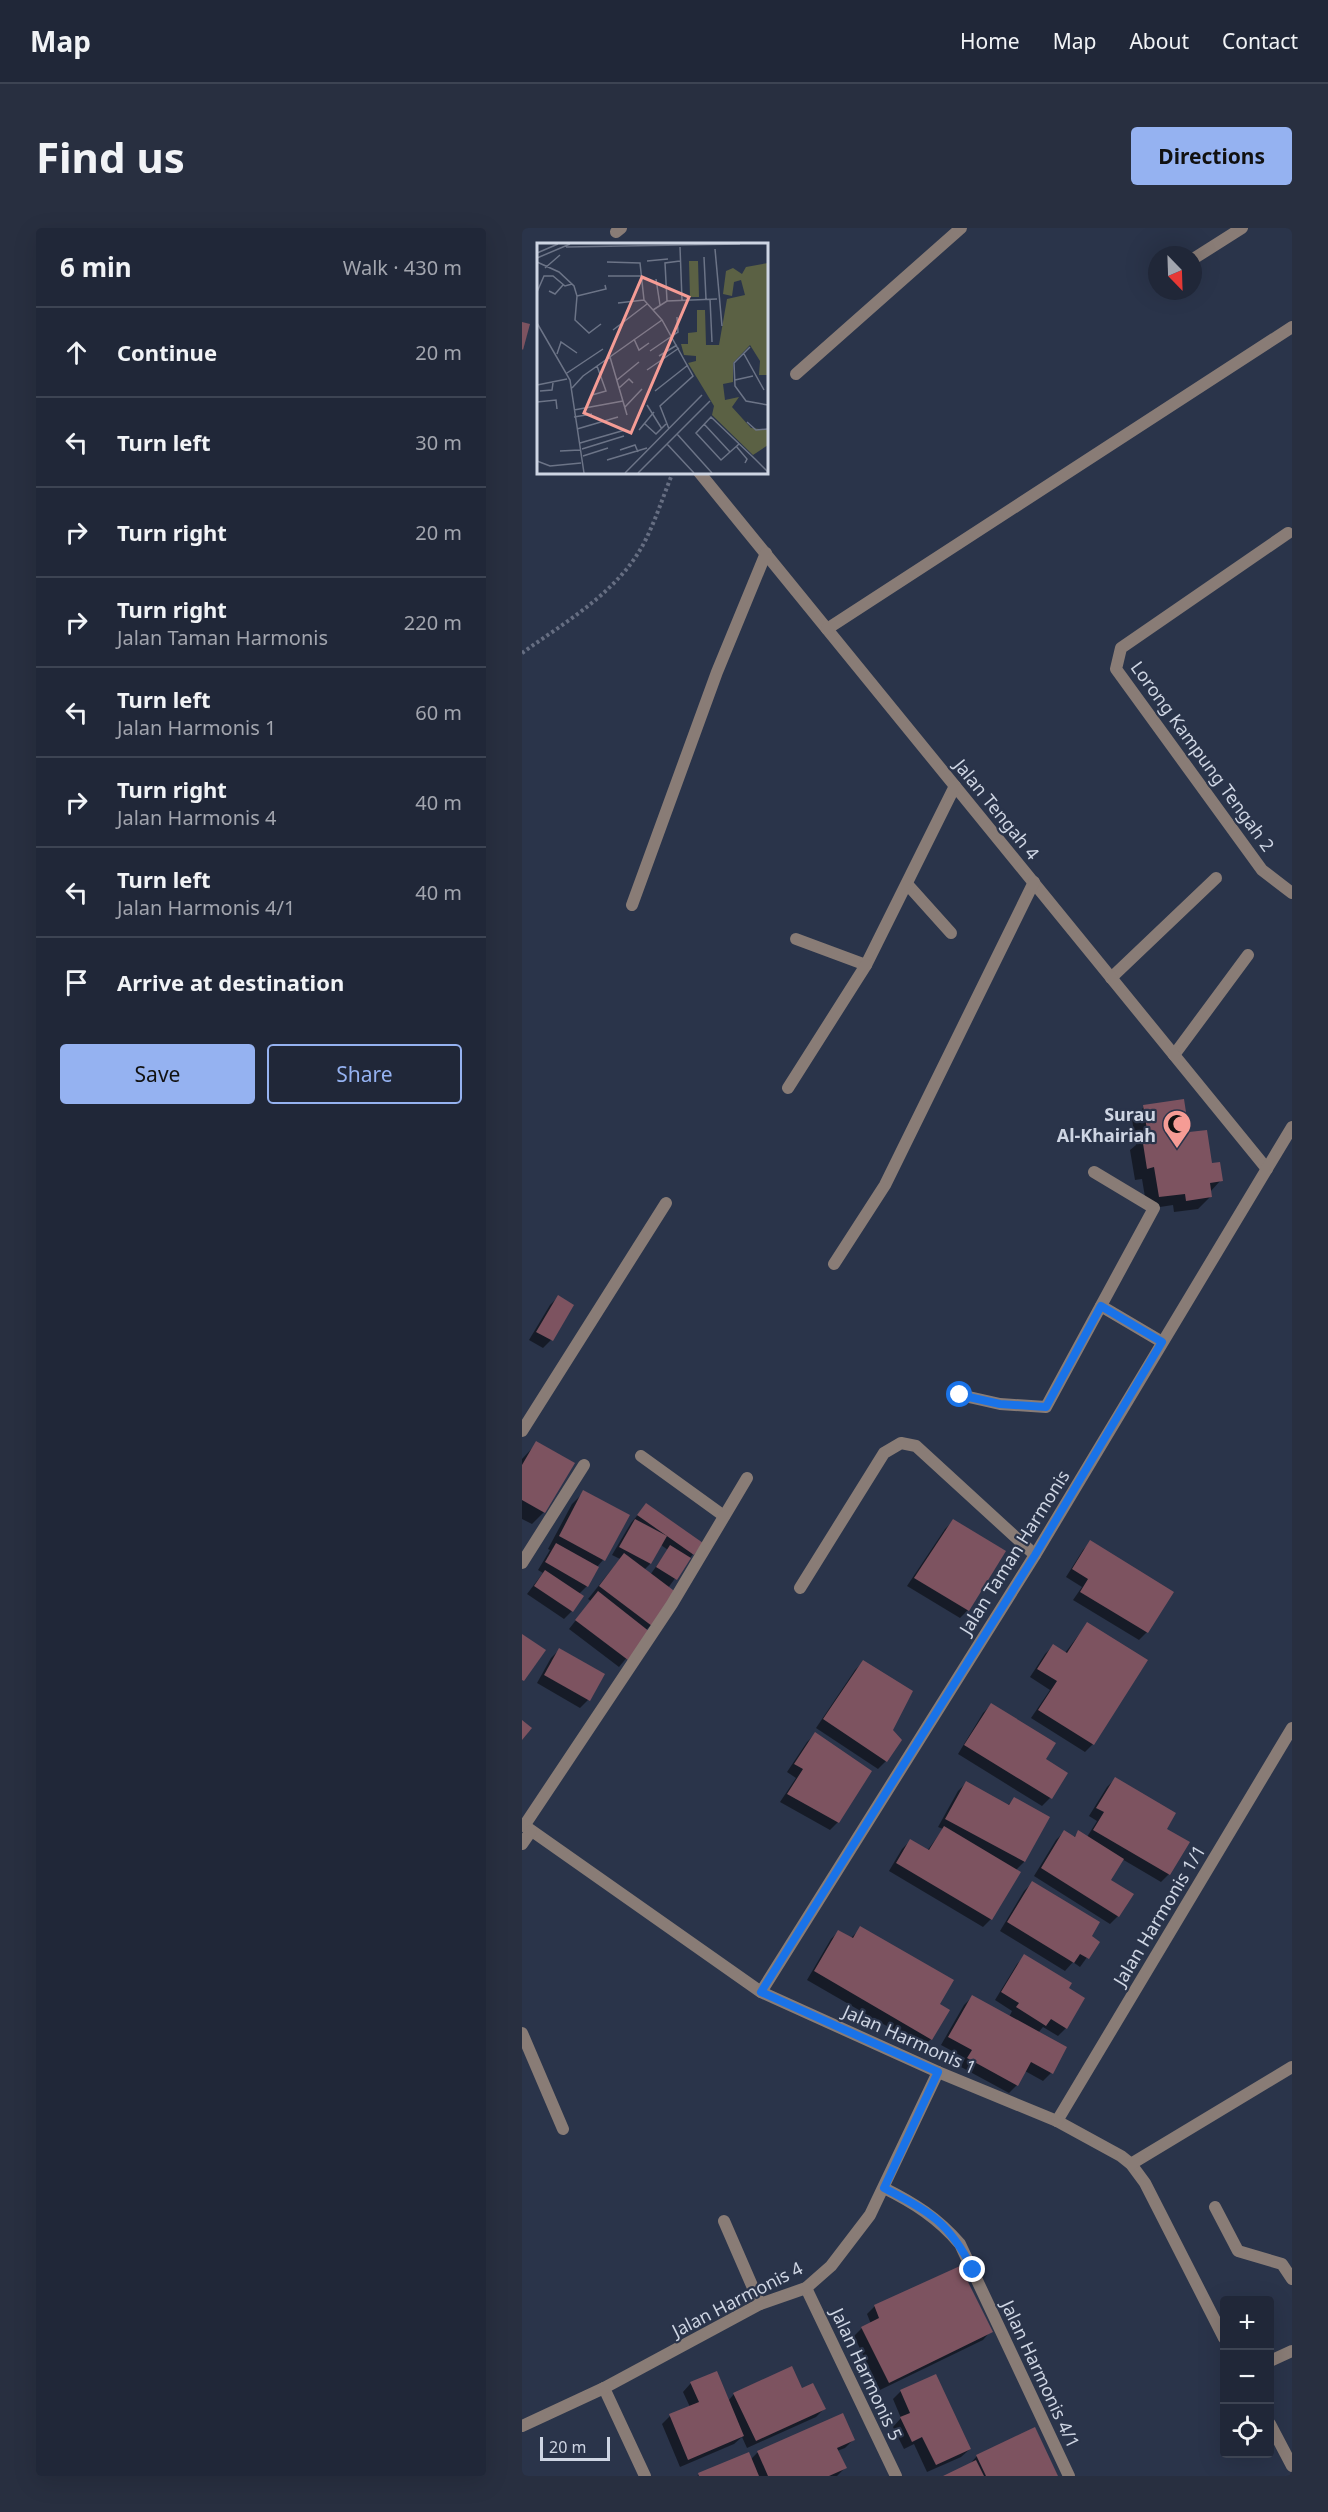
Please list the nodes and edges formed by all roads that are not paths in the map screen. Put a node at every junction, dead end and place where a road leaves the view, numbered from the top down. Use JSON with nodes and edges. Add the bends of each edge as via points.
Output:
{"nodes":[{"id":1,"x":961,"y":228,"type":"edge"},
{"id":2,"x":1242,"y":228,"type":"edge"},
{"id":3,"x":1202,"y":253,"type":"edge"},
{"id":4,"x":1292,"y":327,"type":"edge"},
{"id":5,"x":796,"y":375,"type":"dead end"},
{"id":6,"x":701,"y":474,"type":"edge"},
{"id":7,"x":1288,"y":533,"type":"dead end"},
{"id":8,"x":766,"y":553,"type":"junction"},
{"id":9,"x":827,"y":628,"type":"junction"},
{"id":10,"x":955,"y":786,"type":"junction"},
{"id":11,"x":1216,"y":878,"type":"dead end"},
{"id":12,"x":1034,"y":882,"type":"junction"},
{"id":13,"x":907,"y":884,"type":"junction"},
{"id":14,"x":1292,"y":893,"type":"edge"},
{"id":15,"x":632,"y":905,"type":"dead end"},
{"id":16,"x":951,"y":933,"type":"dead end"},
{"id":17,"x":796,"y":939,"type":"dead end"},
{"id":18,"x":1248,"y":955,"type":"dead end"},
{"id":19,"x":866,"y":965,"type":"junction"},
{"id":20,"x":1112,"y":978,"type":"junction"},
{"id":21,"x":1174,"y":1055,"type":"junction"},
{"id":22,"x":788,"y":1088,"type":"dead end"},
{"id":23,"x":1292,"y":1127,"type":"edge"},
{"id":24,"x":1267,"y":1169,"type":"junction"},
{"id":25,"x":1094,"y":1172,"type":"dead end"},
{"id":26,"x":666,"y":1203,"type":"dead end"},
{"id":27,"x":834,"y":1264,"type":"dead end"},
{"id":28,"x":1101,"y":1306,"type":"junction"},
{"id":29,"x":1162,"y":1342,"type":"junction"},
{"id":30,"x":960,"y":1395,"type":"dead end"},
{"id":31,"x":522,"y":1431,"type":"edge"},
{"id":32,"x":641,"y":1456,"type":"dead end"},
{"id":33,"x":584,"y":1465,"type":"dead end"},
{"id":34,"x":747,"y":1478,"type":"dead end"},
{"id":35,"x":724,"y":1516,"type":"junction"},
{"id":36,"x":1035,"y":1555,"type":"junction"},
{"id":37,"x":522,"y":1563,"type":"edge"},
{"id":38,"x":800,"y":1588,"type":"dead end"},
{"id":39,"x":1292,"y":1728,"type":"edge"},
{"id":40,"x":526,"y":1827,"type":"edge"},
{"id":41,"x":522,"y":1844,"type":"edge"},
{"id":42,"x":761,"y":1992,"type":"junction"},
{"id":43,"x":522,"y":2033,"type":"edge"},
{"id":44,"x":1292,"y":2067,"type":"edge"},
{"id":45,"x":938,"y":2072,"type":"junction"},
{"id":46,"x":1057,"y":2121,"type":"junction"},
{"id":47,"x":564,"y":2129,"type":"dead end"},
{"id":48,"x":1131,"y":2164,"type":"junction"},
{"id":49,"x":884,"y":2188,"type":"junction"},
{"id":50,"x":1215,"y":2207,"type":"dead end"},
{"id":51,"x":724,"y":2221,"type":"dead end"},
{"id":52,"x":1292,"y":2279,"type":"edge"},
{"id":53,"x":806,"y":2288,"type":"junction"},
{"id":54,"x":760,"y":2304,"type":"junction"},
{"id":55,"x":1220,"y":2330,"type":"edge"},
{"id":56,"x":1292,"y":2351,"type":"edge"},
{"id":57,"x":1274,"y":2359,"type":"edge"},
{"id":58,"x":604,"y":2388,"type":"junction"},
{"id":59,"x":522,"y":2426,"type":"edge"},
{"id":60,"x":1274,"y":2433,"type":"edge"},
{"id":61,"x":1292,"y":2466,"type":"edge"},
{"id":62,"x":645,"y":2476,"type":"edge"},
{"id":63,"x":896,"y":2476,"type":"edge"},
{"id":64,"x":1069,"y":2476,"type":"edge"}],
"edges":[{"from":1,"to":5,"type":"street"},
{"from":2,"to":3,"type":"street"},
{"from":4,"to":9,"type":"street"},
{"from":6,"to":8,"type":"street","name":"Jalan Tengah 4"},
{"from":7,"to":14,"type":"street","name":"Lorong Kampung Tengah 2","via":[[1121,648],[1116,669],[1262,870]]},
{"from":8,"to":9,"type":"street","name":"Jalan Tengah 4"},
{"from":8,"to":15,"type":"street","via":[[717,672]]},
{"from":9,"to":10,"type":"street","name":"Jalan Tengah 4"},
{"from":10,"to":12,"type":"street","name":"Jalan Tengah 4"},
{"from":10,"to":13,"type":"street"},
{"from":11,"to":20,"type":"street"},
{"from":12,"to":20,"type":"street","name":"Jalan Tengah 4"},
{"from":12,"to":27,"type":"street","via":[[890,1175]]},
{"from":13,"to":16,"type":"street"},
{"from":13,"to":19,"type":"street"},
{"from":17,"to":19,"type":"street"},
{"from":18,"to":21,"type":"street"},
{"from":19,"to":22,"type":"street"},
{"from":20,"to":21,"type":"street","name":"Jalan Tengah 4"},
{"from":21,"to":24,"type":"street","name":"Jalan Tengah 4"},
{"from":23,"to":24,"type":"street","name":"Jalan Taman Harmonis"},
{"from":24,"to":29,"type":"street","name":"Jalan Taman Harmonis"},
{"from":25,"to":28,"type":"street","via":[[1154,1208]]},
{"from":26,"to":31,"type":"street"},
{"from":28,"to":29,"type":"street"},
{"from":28,"to":30,"type":"street","via":[[1046,1407],[1000,1404]]},
{"from":29,"to":36,"type":"street","name":"Jalan Taman Harmonis"},
{"from":32,"to":35,"type":"street"},
{"from":33,"to":37,"type":"street"},
{"from":34,"to":35,"type":"street"},
{"from":35,"to":40,"type":"street","via":[[672,1604]]},
{"from":36,"to":38,"type":"street","via":[[916,1446],[901,1443],[884,1453]]},
{"from":36,"to":42,"type":"street","name":"Jalan Taman Harmonis"},
{"from":39,"to":46,"type":"street","name":"Jalan Harmonis 1/1"},
{"from":40,"to":41,"type":"street"},
{"from":40,"to":42,"type":"street","name":"Jalan Harmonis 1"},
{"from":42,"to":45,"type":"street","name":"Jalan Harmonis 1"},
{"from":43,"to":47,"type":"street"},
{"from":44,"to":48,"type":"street"},
{"from":45,"to":46,"type":"street","name":"Jalan Harmonis 1"},
{"from":45,"to":49,"type":"street","name":"Jalan Harmonis 4"},
{"from":46,"to":48,"type":"street","name":"Jalan Harmonis 1"},
{"from":48,"to":55,"type":"street","name":"Jalan Harmonis 1","via":[[1153,2198]]},
{"from":49,"to":53,"type":"street","name":"Jalan Harmonis 4","via":[[852,2241]]},
{"from":49,"to":64,"type":"street","name":"Jalan Harmonis 4/1","via":[[920,2207],[944,2225],[960,2244]]},
{"from":50,"to":52,"type":"street","via":[[1238,2251],[1282,2264]]},
{"from":51,"to":54,"type":"street"},
{"from":53,"to":54,"type":"street","name":"Jalan Harmonis 4"},
{"from":53,"to":63,"type":"street","name":"Jalan Harmonis 5"},
{"from":54,"to":58,"type":"street","name":"Jalan Harmonis 4"},
{"from":56,"to":57,"type":"street"},
{"from":58,"to":59,"type":"street","name":"Jalan Harmonis 4"},
{"from":58,"to":62,"type":"street"},
{"from":60,"to":61,"type":"street"}]}
